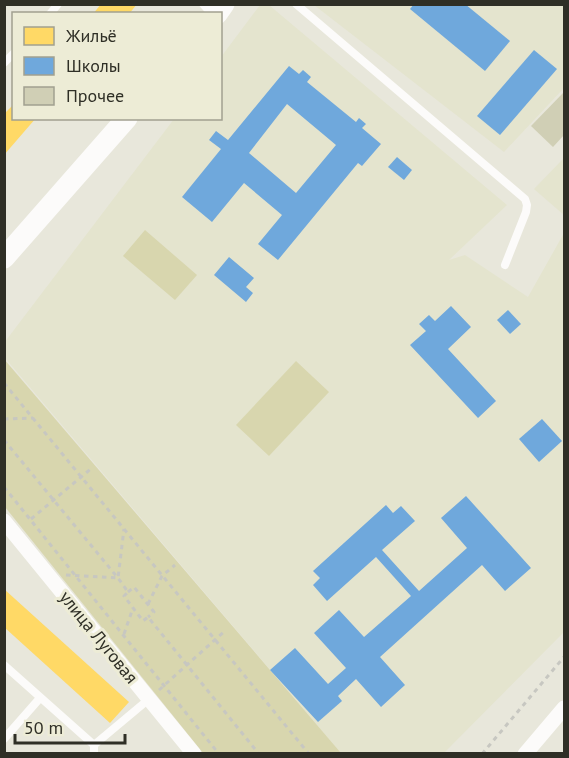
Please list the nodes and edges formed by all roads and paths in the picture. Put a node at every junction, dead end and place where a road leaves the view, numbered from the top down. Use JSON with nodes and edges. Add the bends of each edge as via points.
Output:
{"nodes":[{"id":1,"x":296,"y":4,"type":"edge"},
{"id":2,"x":125,"y":120,"type":"edge"},
{"id":3,"x":4,"y":258,"type":"edge"},
{"id":4,"x":505,"y":265,"type":"dead end"},
{"id":5,"x":4,"y":383,"type":"edge"},
{"id":6,"x":33,"y":418,"type":"junction"},
{"id":7,"x":4,"y":419,"type":"edge"},
{"id":8,"x":4,"y":440,"type":"edge"},
{"id":9,"x":93,"y":467,"type":"dead end"},
{"id":10,"x":81,"y":477,"type":"junction"},
{"id":11,"x":4,"y":487,"type":"edge"},
{"id":12,"x":54,"y":500,"type":"junction"},
{"id":13,"x":31,"y":519,"type":"junction"},
{"id":14,"x":4,"y":521,"type":"edge"},
{"id":15,"x":124,"y":528,"type":"junction"},
{"id":16,"x":175,"y":565,"type":"dead end"},
{"id":17,"x":64,"y":574,"type":"dead end"},
{"id":18,"x":76,"y":575,"type":"junction"},
{"id":19,"x":162,"y":576,"type":"junction"},
{"id":20,"x":118,"y":578,"type":"junction"},
{"id":21,"x":128,"y":592,"type":"junction"},
{"id":22,"x":148,"y":604,"type":"junction"},
{"id":23,"x":133,"y":608,"type":"junction"},
{"id":24,"x":148,"y":617,"type":"junction"},
{"id":25,"x":226,"y":630,"type":"dead end"},
{"id":26,"x":124,"y":634,"type":"junction"},
{"id":27,"x":215,"y":640,"type":"junction"},
{"id":28,"x":564,"y":657,"type":"edge"},
{"id":29,"x":4,"y":665,"type":"edge"},
{"id":30,"x":187,"y":665,"type":"junction"},
{"id":31,"x":165,"y":685,"type":"junction"},
{"id":32,"x":154,"y":695,"type":"junction"},
{"id":33,"x":40,"y":698,"type":"junction"},
{"id":34,"x":564,"y":708,"type":"edge"},
{"id":35,"x":4,"y":740,"type":"edge"},
{"id":36,"x":94,"y":749,"type":"edge"},
{"id":37,"x":194,"y":753,"type":"edge"},
{"id":38,"x":219,"y":753,"type":"edge"},
{"id":39,"x":259,"y":753,"type":"edge"},
{"id":40,"x":309,"y":753,"type":"edge"},
{"id":41,"x":482,"y":753,"type":"edge"},
{"id":42,"x":525,"y":753,"type":"edge"}],
"edges":[{"from":1,"to":4,"type":"lane","via":[[525,199],[526,212]]},
{"from":2,"to":3,"type":"street"},
{"from":5,"to":6,"type":"path"},
{"from":6,"to":7,"type":"path"},
{"from":6,"to":10,"type":"path"},
{"from":8,"to":12,"type":"path"},
{"from":9,"to":10,"type":"path"},
{"from":10,"to":12,"type":"path"},
{"from":10,"to":15,"type":"path"},
{"from":11,"to":13,"type":"path"},
{"from":12,"to":13,"type":"path"},
{"from":12,"to":20,"type":"path"},
{"from":13,"to":18,"type":"path"},
{"from":14,"to":32,"type":"street","name":"улица Луговая"},
{"from":15,"to":19,"type":"path"},
{"from":15,"to":20,"type":"path"},
{"from":16,"to":19,"type":"path"},
{"from":17,"to":18,"type":"path"},
{"from":18,"to":20,"type":"path"},
{"from":18,"to":26,"type":"path"},
{"from":19,"to":22,"type":"path"},
{"from":19,"to":27,"type":"path"},
{"from":20,"to":21,"type":"path"},
{"from":21,"to":22,"type":"path","via":[[134,587]]},
{"from":21,"to":23,"type":"path","via":[[124,596]]},
{"from":22,"to":24,"type":"path","via":[[154,612]]},
{"from":23,"to":24,"type":"path","via":[[143,621]]},
{"from":23,"to":26,"type":"path"},
{"from":24,"to":30,"type":"path"},
{"from":25,"to":27,"type":"path"},
{"from":26,"to":31,"type":"path"},
{"from":27,"to":30,"type":"path"},
{"from":27,"to":40,"type":"path"},
{"from":28,"to":41,"type":"path"},
{"from":29,"to":33,"type":"lane"},
{"from":30,"to":31,"type":"path"},
{"from":30,"to":39,"type":"path"},
{"from":31,"to":32,"type":"path"},
{"from":31,"to":38,"type":"path"},
{"from":32,"to":36,"type":"lane"},
{"from":32,"to":37,"type":"street","name":"улица Луговая"},
{"from":33,"to":35,"type":"lane"},
{"from":33,"to":36,"type":"lane"},
{"from":34,"to":42,"type":"street"}]}
